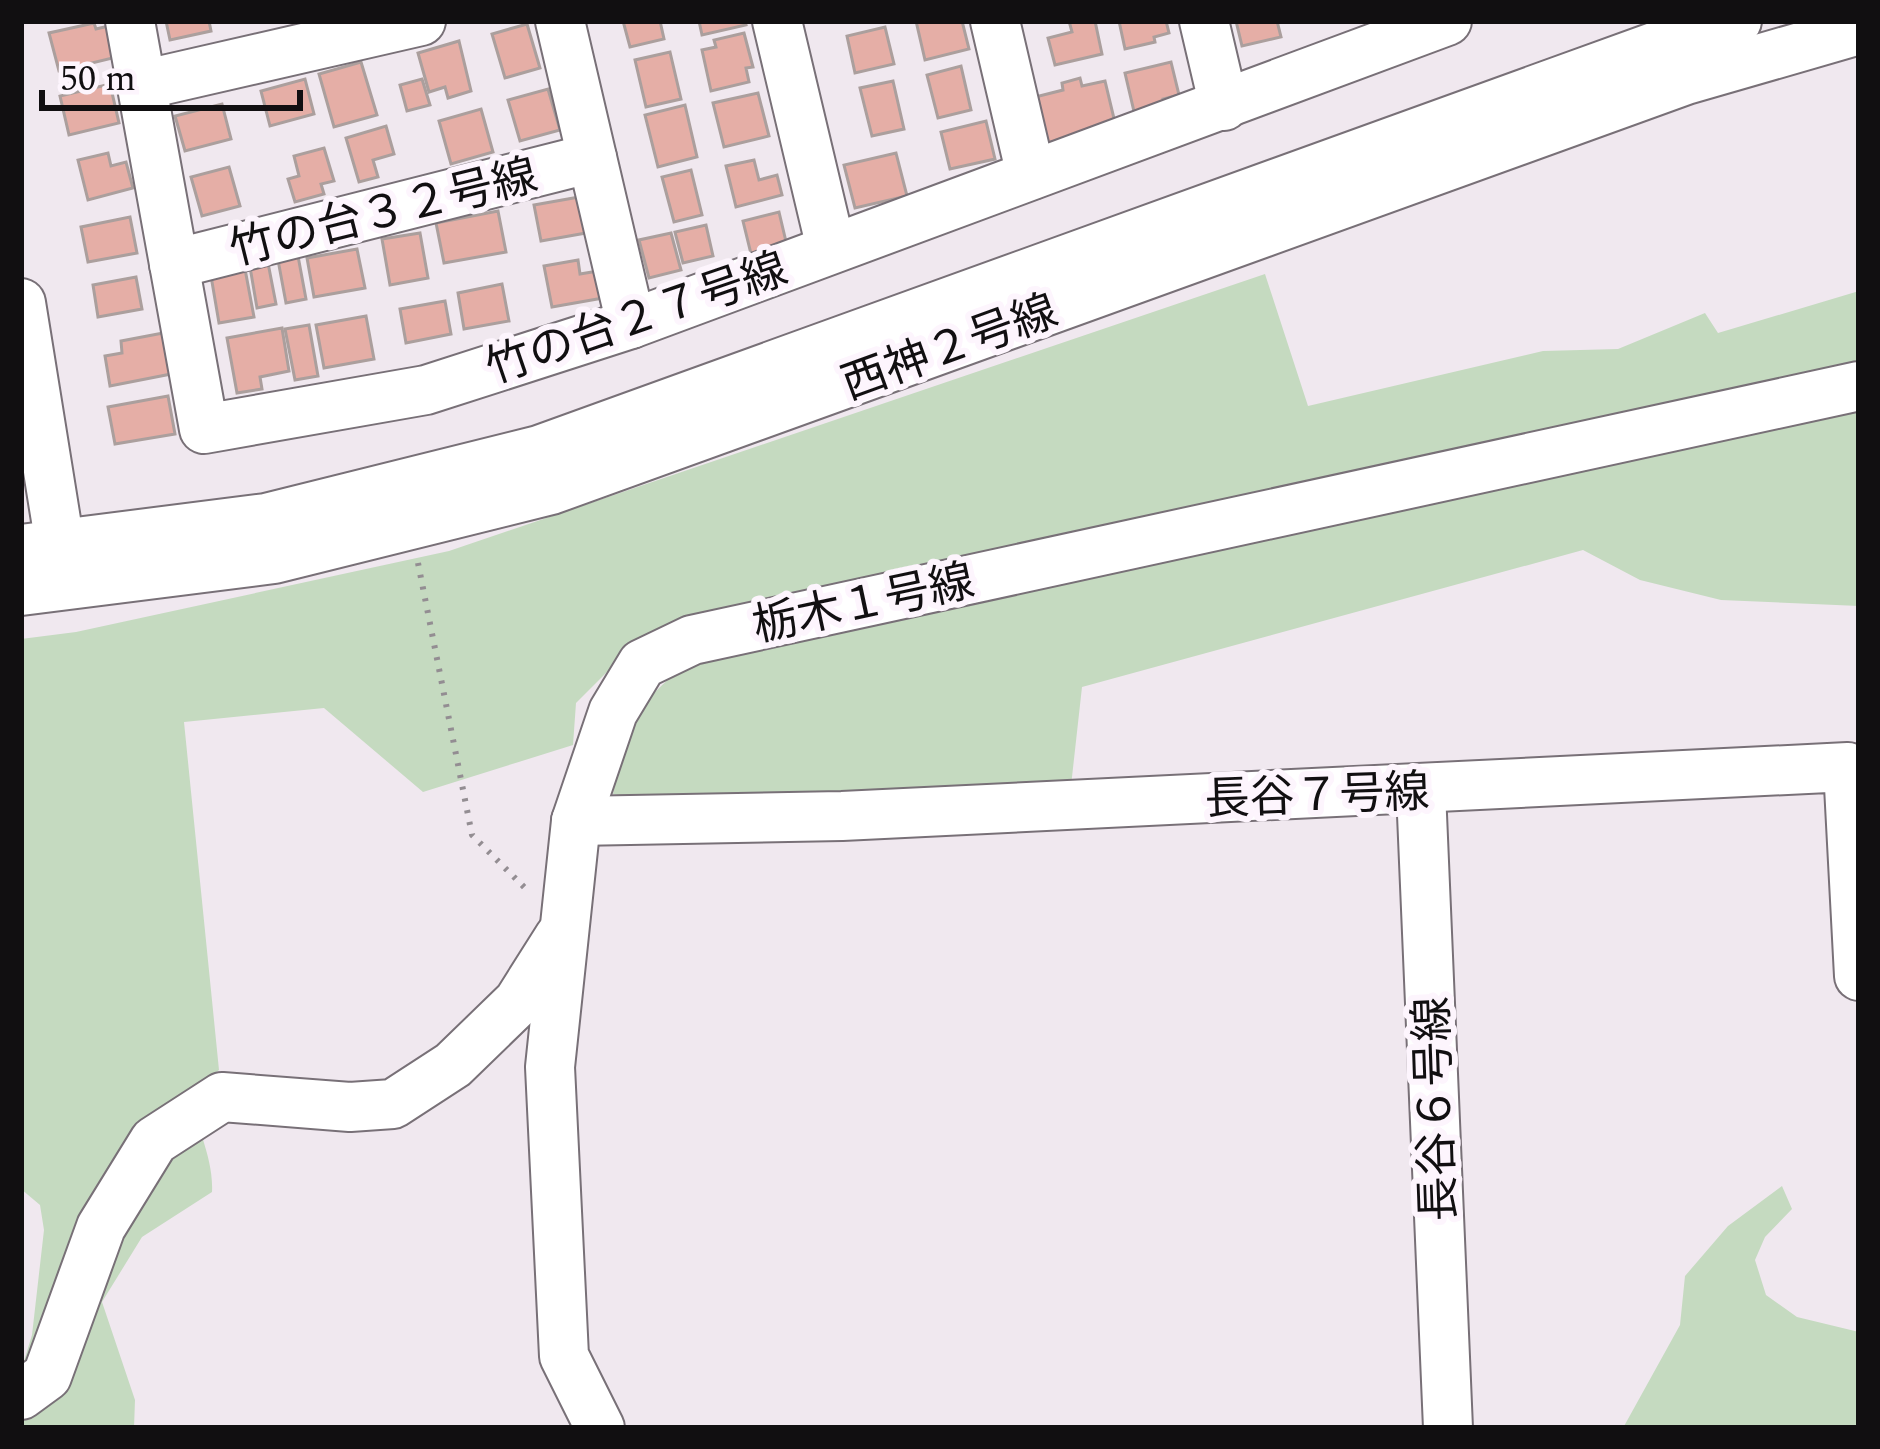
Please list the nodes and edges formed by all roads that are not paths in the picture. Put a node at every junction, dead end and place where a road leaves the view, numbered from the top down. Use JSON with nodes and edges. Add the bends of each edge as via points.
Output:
{"nodes":[{"id":1,"x":130,"y":21,"type":"edge"},
{"id":2,"x":421,"y":21,"type":"edge"},
{"id":3,"x":560,"y":21,"type":"edge"},
{"id":4,"x":777,"y":21,"type":"edge"},
{"id":5,"x":995,"y":21,"type":"edge"},
{"id":6,"x":1204,"y":21,"type":"edge"},
{"id":7,"x":1447,"y":21,"type":"edge"},
{"id":8,"x":1737,"y":21,"type":"edge"},
{"id":9,"x":1859,"y":29,"type":"edge"},
{"id":10,"x":142,"y":85,"type":"junction"},
{"id":11,"x":1224,"y":106,"type":"junction"},
{"id":12,"x":592,"y":158,"type":"junction"},
{"id":13,"x":1031,"y":175,"type":"junction"},
{"id":14,"x":831,"y":248,"type":"junction"},
{"id":15,"x":174,"y":264,"type":"junction"},
{"id":16,"x":21,"y":303,"type":"edge"},
{"id":17,"x":631,"y":324,"type":"junction"},
{"id":18,"x":1859,"y":386,"type":"edge"},
{"id":19,"x":42,"y":567,"type":"edge"},
{"id":20,"x":1420,"y":791,"type":"junction"},
{"id":21,"x":576,"y":821,"type":"junction"},
{"id":22,"x":565,"y":928,"type":"junction"},
{"id":23,"x":1859,"y":976,"type":"edge"},
{"id":24,"x":21,"y":1395,"type":"edge"},
{"id":25,"x":600,"y":1428,"type":"edge"},
{"id":26,"x":1448,"y":1428,"type":"edge"}],
"edges":[{"from":1,"to":10,"type":"street","name":"竹の台２７号線"},
{"from":2,"to":10,"type":"street"},
{"from":3,"to":12,"type":"street"},
{"from":4,"to":14,"type":"street"},
{"from":5,"to":13,"type":"street"},
{"from":6,"to":11,"type":"street"},
{"from":7,"to":11,"type":"street","name":"竹の台２７号線"},
{"from":8,"to":19,"type":"street","name":"西神２号線","via":[[538,450]]},
{"from":9,"to":19,"type":"street","name":"西神２号線","via":[[1686,80],[551,490],[274,560]]},
{"from":10,"to":15,"type":"street","name":"竹の台２７号線"},
{"from":11,"to":13,"type":"street","name":"竹の台２７号線"},
{"from":12,"to":15,"type":"street","name":"竹の台３２号線"},
{"from":12,"to":17,"type":"street"},
{"from":13,"to":14,"type":"street","name":"竹の台２７号線"},
{"from":14,"to":17,"type":"street","name":"竹の台２７号線"},
{"from":15,"to":17,"type":"street","name":"竹の台２７号線","via":[[204,429],[426,390]]},
{"from":16,"to":19,"type":"street"},
{"from":18,"to":21,"type":"street","name":"栃木１号線","via":[[692,640],[642,664],[613,712]]},
{"from":20,"to":21,"type":"street","name":"長谷７号線"},
{"from":20,"to":23,"type":"street","name":"長谷７号線","via":[[1848,767]]},
{"from":20,"to":26,"type":"street","name":"長谷６号線"},
{"from":21,"to":22,"type":"street","name":"栃木１号線"},
{"from":22,"to":24,"type":"street","via":[[518,1002],[453,1065],[393,1104],[222,1097],[154,1141],[101,1227],[47,1376]]},
{"from":22,"to":25,"type":"street","name":"栃木１号線","via":[[550,1067],[564,1356]]}]}
